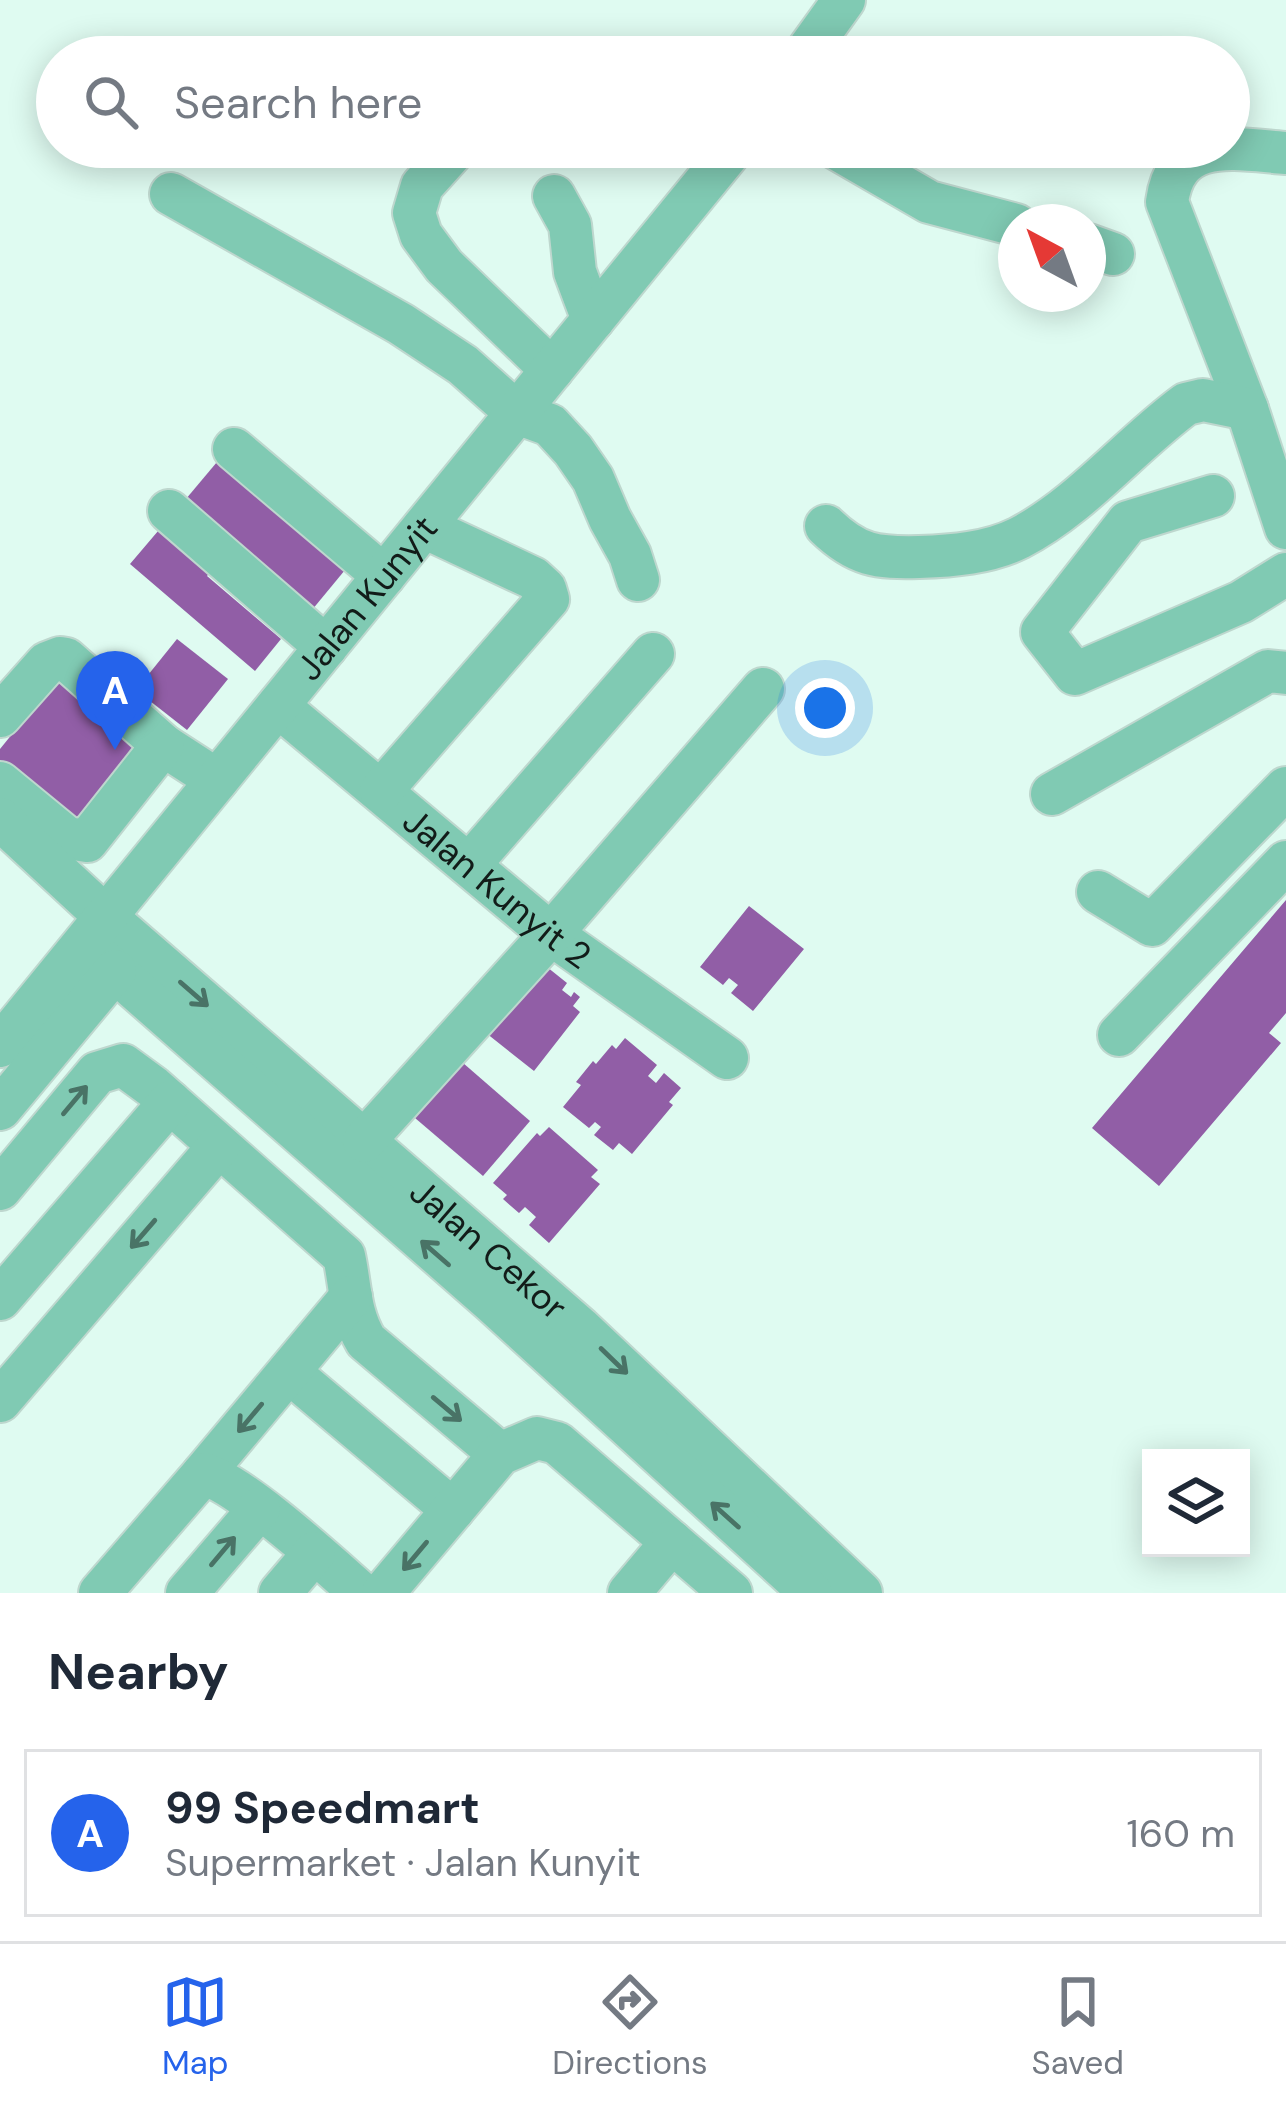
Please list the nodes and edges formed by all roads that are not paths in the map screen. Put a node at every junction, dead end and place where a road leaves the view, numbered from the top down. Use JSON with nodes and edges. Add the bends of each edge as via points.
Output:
{"nodes":[{"id":1,"x":844,"y":0,"type":"edge"},
{"id":2,"x":818,"y":36,"type":"edge"},
{"id":3,"x":1250,"y":150,"type":"edge"},
{"id":4,"x":1286,"y":153,"type":"edge"},
{"id":5,"x":438,"y":168,"type":"edge"},
{"id":6,"x":717,"y":168,"type":"edge"},
{"id":7,"x":871,"y":168,"type":"edge"},
{"id":8,"x":1178,"y":168,"type":"edge"},
{"id":9,"x":171,"y":194,"type":"dead end"},
{"id":10,"x":554,"y":196,"type":"dead end"},
{"id":11,"x":998,"y":220,"type":"edge"},
{"id":12,"x":593,"y":320,"type":"junction"},
{"id":13,"x":552,"y":370,"type":"junction"},
{"id":14,"x":1247,"y":409,"type":"junction"},
{"id":15,"x":517,"y":413,"type":"junction"},
{"id":16,"x":234,"y":449,"type":"dead end"},
{"id":17,"x":1213,"y":496,"type":"dead end"},
{"id":18,"x":169,"y":511,"type":"dead end"},
{"id":19,"x":424,"y":526,"type":"junction"},
{"id":20,"x":826,"y":526,"type":"dead end"},
{"id":21,"x":1286,"y":527,"type":"edge"},
{"id":22,"x":1286,"y":574,"type":"edge"},
{"id":23,"x":384,"y":576,"type":"junction"},
{"id":24,"x":638,"y":580,"type":"dead end"},
{"id":25,"x":326,"y":647,"type":"junction"},
{"id":26,"x":653,"y":653,"type":"dead end"},
{"id":27,"x":1286,"y":673,"type":"edge"},
{"id":28,"x":764,"y":689,"type":"dead end"},
{"id":29,"x":278,"y":706,"type":"junction"},
{"id":30,"x":0,"y":716,"type":"edge"},
{"id":31,"x":163,"y":745,"type":"junction"},
{"id":32,"x":217,"y":780,"type":"junction"},
{"id":33,"x":0,"y":783,"type":"edge"},
{"id":34,"x":1286,"y":788,"type":"edge"},
{"id":35,"x":381,"y":791,"type":"junction"},
{"id":36,"x":1052,"y":794,"type":"dead end"},
{"id":37,"x":0,"y":819,"type":"edge"},
{"id":38,"x":1286,"y":862,"type":"edge"},
{"id":39,"x":469,"y":865,"type":"junction"},
{"id":40,"x":1098,"y":892,"type":"dead end"},
{"id":41,"x":551,"y":934,"type":"junction"},
{"id":42,"x":102,"y":944,"type":"junction"},
{"id":43,"x":164,"y":1015,"type":"junction"},
{"id":44,"x":75,"y":1019,"type":"junction"},
{"id":45,"x":1119,"y":1035,"type":"dead end"},
{"id":46,"x":0,"y":1046,"type":"edge"},
{"id":47,"x":727,"y":1058,"type":"dead end"},
{"id":48,"x":170,"y":1102,"type":"junction"},
{"id":49,"x":0,"y":1108,"type":"edge"},
{"id":50,"x":364,"y":1141,"type":"junction"},
{"id":51,"x":219,"y":1146,"type":"junction"},
{"id":52,"x":0,"y":1189,"type":"edge"},
{"id":53,"x":351,"y":1297,"type":"junction"},
{"id":54,"x":0,"y":1299,"type":"edge"},
{"id":55,"x":289,"y":1372,"type":"junction"},
{"id":56,"x":0,"y":1401,"type":"edge"},
{"id":57,"x":500,"y":1454,"type":"junction"},
{"id":58,"x":203,"y":1474,"type":"junction"},
{"id":59,"x":259,"y":1509,"type":"junction"},
{"id":60,"x":453,"y":1510,"type":"junction"},
{"id":61,"x":672,"y":1542,"type":"junction"},
{"id":62,"x":314,"y":1553,"type":"junction"},
{"id":63,"x":722,"y":1590,"type":"edge"},
{"id":64,"x":100,"y":1593,"type":"edge"},
{"id":65,"x":187,"y":1593,"type":"edge"},
{"id":66,"x":280,"y":1593,"type":"edge"},
{"id":67,"x":362,"y":1593,"type":"edge"},
{"id":68,"x":383,"y":1593,"type":"edge"},
{"id":69,"x":629,"y":1593,"type":"edge"},
{"id":70,"x":812,"y":1593,"type":"edge"},
{"id":71,"x":861,"y":1593,"type":"edge"}],
"edges":[{"from":1,"to":2,"type":"street"},
{"from":3,"to":4,"type":"street"},
{"from":5,"to":13,"type":"street","via":[[414,213],[421,235]]},
{"from":6,"to":12,"type":"street","name":"Jalan Kunyit"},
{"from":7,"to":11,"type":"street","via":[[928,202]]},
{"from":8,"to":14,"type":"street","via":[[1167,202]]},
{"from":9,"to":15,"type":"street","via":[[400,324]]},
{"from":10,"to":12,"type":"street","via":[[570,225],[575,272]]},
{"from":12,"to":13,"type":"street","name":"Jalan Kunyit"},
{"from":13,"to":15,"type":"street","name":"Jalan Kunyit"},
{"from":14,"to":20,"type":"street","via":[[1186,404],[1069,504],[1018,539],[982,550],[880,558]]},
{"from":14,"to":21,"type":"street"},
{"from":15,"to":19,"type":"street","name":"Jalan Kunyit"},
{"from":15,"to":24,"type":"street","via":[[550,425],[574,450]]},
{"from":16,"to":23,"type":"street"},
{"from":17,"to":22,"type":"street","via":[[1128,522],[1056,613],[1042,632],[1075,674],[1241,602]]},
{"from":18,"to":25,"type":"street"},
{"from":19,"to":23,"type":"street","name":"Jalan Kunyit"},
{"from":19,"to":35,"type":"street","via":[[533,578],[548,599]]},
{"from":23,"to":25,"type":"street","name":"Jalan Kunyit"},
{"from":25,"to":29,"type":"street","name":"Jalan Kunyit"},
{"from":26,"to":39,"type":"street"},
{"from":27,"to":36,"type":"street","via":[[1268,671]]},
{"from":28,"to":41,"type":"street"},
{"from":29,"to":32,"type":"street","name":"Jalan Kunyit"},
{"from":29,"to":35,"type":"street","name":"Jalan Kunyit 2"},
{"from":30,"to":31,"type":"street","via":[[47,663],[66,659]]},
{"from":31,"to":32,"type":"street"},
{"from":31,"to":33,"type":"street","via":[[87,841],[67,838]]},
{"from":32,"to":42,"type":"street","name":"Jalan Kunyit"},
{"from":34,"to":40,"type":"street","via":[[1152,925]]},
{"from":35,"to":39,"type":"street","name":"Jalan Kunyit 2"},
{"from":37,"to":42,"type":"street","name":"Jalan Cekor"},
{"from":38,"to":45,"type":"street"},
{"from":39,"to":41,"type":"street","name":"Jalan Kunyit 2"},
{"from":41,"to":47,"type":"street","name":"Jalan Kunyit 2"},
{"from":41,"to":50,"type":"street"},
{"from":42,"to":43,"type":"street","name":"Jalan Cekor"},
{"from":42,"to":44,"type":"street","name":"Jalan Kunyit"},
{"from":42,"to":46,"type":"street","name":"Jalan Kunyit"},
{"from":42,"to":50,"type":"street","name":"Jalan Cekor","one_way":true},
{"from":43,"to":44,"type":"street","via":[[124,1006]]},
{"from":70,"to":43,"type":"street","name":"Jalan Cekor","one_way":true},
{"from":44,"to":49,"type":"street","name":"Jalan Kunyit"},
{"from":48,"to":51,"type":"street"},
{"from":52,"to":48,"type":"street","one_way":true,"via":[[97,1073],[123,1065]]},
{"from":48,"to":54,"type":"street"},
{"from":50,"to":71,"type":"street","name":"Jalan Cekor","one_way":true,"via":[[580,1328]]},
{"from":51,"to":53,"type":"street","via":[[344,1256]]},
{"from":51,"to":56,"type":"street","one_way":true},
{"from":53,"to":55,"type":"street"},
{"from":53,"to":57,"type":"street","one_way":true,"via":[[366,1341]]},
{"from":55,"to":58,"type":"street","one_way":true},
{"from":55,"to":60,"type":"street"},
{"from":57,"to":60,"type":"street"},
{"from":57,"to":61,"type":"street","via":[[537,1438],[557,1443]]},
{"from":58,"to":59,"type":"street"},
{"from":58,"to":64,"type":"street"},
{"from":59,"to":62,"type":"street"},
{"from":65,"to":59,"type":"street","one_way":true},
{"from":60,"to":68,"type":"street","one_way":true},
{"from":61,"to":63,"type":"street"},
{"from":61,"to":69,"type":"street"},
{"from":62,"to":66,"type":"street"},
{"from":62,"to":67,"type":"street"}]}
